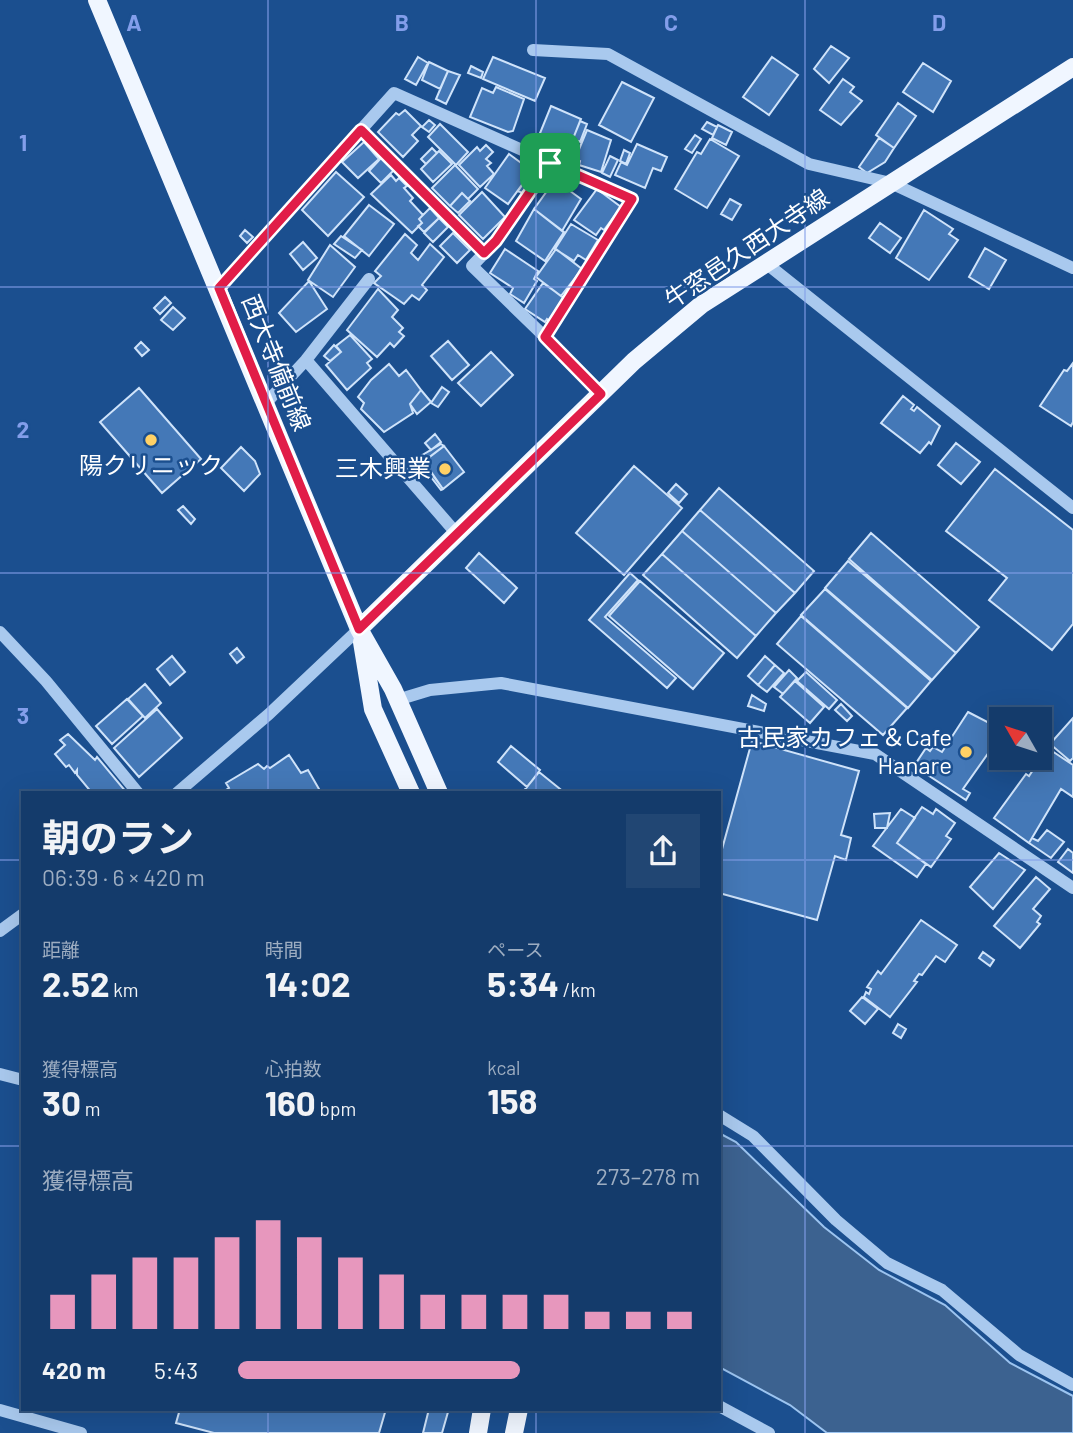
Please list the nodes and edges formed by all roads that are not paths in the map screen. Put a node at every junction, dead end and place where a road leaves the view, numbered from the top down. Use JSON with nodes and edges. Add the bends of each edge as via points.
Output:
{"nodes":[{"id":1,"x":97,"y":0,"type":"edge"},
{"id":2,"x":533,"y":50,"type":"dead end"},
{"id":3,"x":1073,"y":67,"type":"edge"},
{"id":4,"x":361,"y":130,"type":"junction"},
{"id":5,"x":550,"y":163,"type":"junction"},
{"id":6,"x":891,"y":183,"type":"junction"},
{"id":7,"x":484,"y":253,"type":"junction"},
{"id":8,"x":766,"y":264,"type":"junction"},
{"id":9,"x":1073,"y":268,"type":"edge"},
{"id":10,"x":369,"y":279,"type":"dead end"},
{"id":11,"x":219,"y":288,"type":"junction"},
{"id":12,"x":545,"y":337,"type":"junction"},
{"id":13,"x":306,"y":360,"type":"junction"},
{"id":14,"x":601,"y":394,"type":"junction"},
{"id":15,"x":266,"y":403,"type":"junction"},
{"id":16,"x":1073,"y":508,"type":"edge"},
{"id":17,"x":457,"y":534,"type":"junction"},
{"id":18,"x":359,"y":629,"type":"junction"},
{"id":19,"x":0,"y":632,"type":"edge"},
{"id":20,"x":397,"y":699,"type":"junction"},
{"id":21,"x":136,"y":791,"type":"edge"},
{"id":22,"x":179,"y":791,"type":"edge"},
{"id":23,"x":410,"y":791,"type":"edge"},
{"id":24,"x":438,"y":791,"type":"edge"},
{"id":25,"x":1073,"y":888,"type":"edge"},
{"id":26,"x":21,"y":915,"type":"edge"},
{"id":27,"x":0,"y":931,"type":"edge"},
{"id":28,"x":0,"y":1074,"type":"edge"},
{"id":29,"x":21,"y":1079,"type":"edge"},
{"id":30,"x":721,"y":1116,"type":"edge"},
{"id":31,"x":1073,"y":1385,"type":"edge"},
{"id":32,"x":721,"y":1407,"type":"edge"},
{"id":33,"x":0,"y":1410,"type":"edge"},
{"id":34,"x":482,"y":1411,"type":"edge"},
{"id":35,"x":519,"y":1411,"type":"edge"},
{"id":36,"x":81,"y":1433,"type":"edge"},
{"id":37,"x":478,"y":1433,"type":"edge"},
{"id":38,"x":514,"y":1433,"type":"edge"},
{"id":39,"x":769,"y":1433,"type":"edge"}],
"edges":[{"from":1,"to":11,"type":"main road","name":"西大寺備前線"},
{"from":2,"to":6,"type":"street","via":[[608,54],[809,164]]},
{"from":3,"to":6,"type":"main road","name":"牛窓邑久西大寺線"},
{"from":4,"to":5,"type":"street","via":[[394,93]]},
{"from":4,"to":7,"type":"street"},
{"from":4,"to":11,"type":"street"},
{"from":5,"to":7,"type":"street"},
{"from":5,"to":12,"type":"street","via":[[632,199]]},
{"from":6,"to":8,"type":"main road","name":"牛窓邑久西大寺線"},
{"from":6,"to":9,"type":"street"},
{"from":7,"to":12,"type":"street","via":[[472,266]]},
{"from":8,"to":14,"type":"main road","name":"牛窓邑久西大寺線","via":[[701,305]]},
{"from":8,"to":16,"type":"street"},
{"from":10,"to":13,"type":"street"},
{"from":11,"to":15,"type":"main road","name":"西大寺備前線"},
{"from":12,"to":14,"type":"street"},
{"from":13,"to":15,"type":"street"},
{"from":13,"to":17,"type":"street"},
{"from":14,"to":17,"type":"main road","name":"牛窓邑久西大寺線"},
{"from":15,"to":18,"type":"main road","name":"西大寺備前線"},
{"from":17,"to":18,"type":"main road","name":"牛窓邑久西大寺線"},
{"from":18,"to":20,"type":"main road","name":"西大寺備前線"},
{"from":18,"to":22,"type":"street"},
{"from":18,"to":23,"type":"main road","name":"西大寺備前線","via":[[373,709]]},
{"from":19,"to":21,"type":"street"},
{"from":20,"to":24,"type":"main road","name":"西大寺備前線"},
{"from":20,"to":25,"type":"street","via":[[430,690],[501,683],[874,754]]},
{"from":26,"to":27,"type":"street"},
{"from":28,"to":29,"type":"street"},
{"from":30,"to":31,"type":"street","via":[[753,1136],[836,1220],[887,1263],[942,1290],[1019,1355]]},
{"from":32,"to":39,"type":"street"},
{"from":33,"to":36,"type":"street"},
{"from":34,"to":37,"type":"main road"},
{"from":35,"to":38,"type":"main road"}]}
